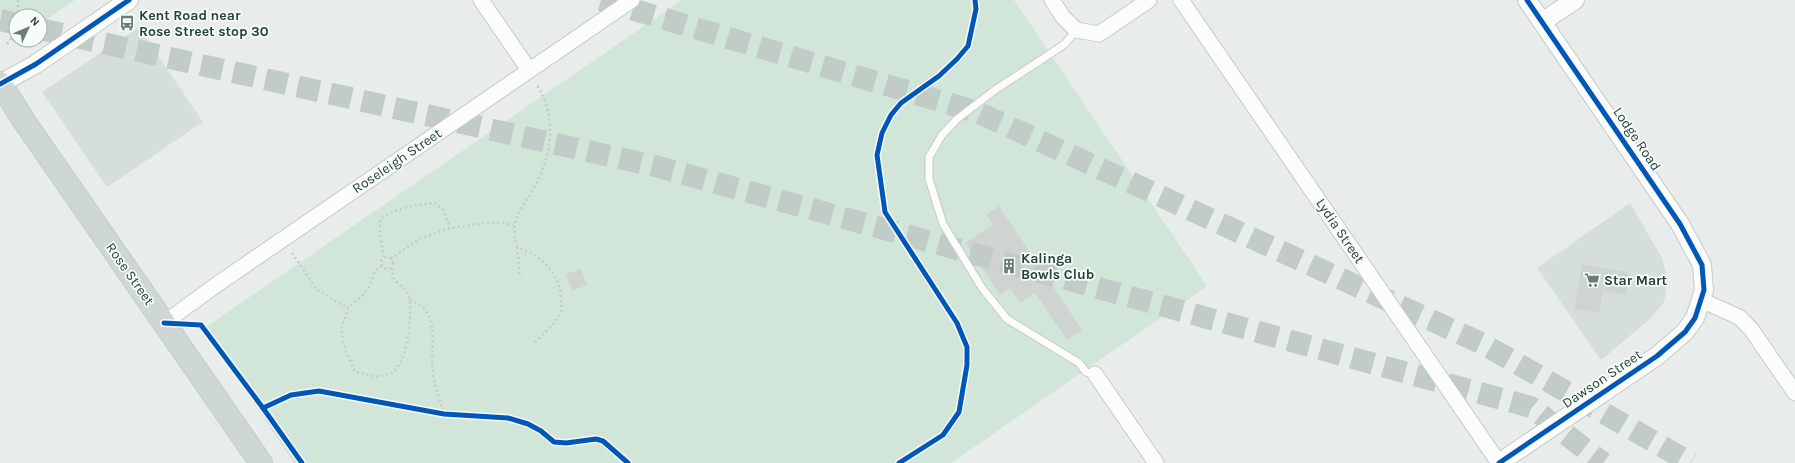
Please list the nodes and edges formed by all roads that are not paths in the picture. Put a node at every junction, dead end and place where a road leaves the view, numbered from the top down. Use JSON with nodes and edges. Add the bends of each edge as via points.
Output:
{"nodes":[{"id":1,"x":129,"y":0,"type":"edge"},
{"id":2,"x":481,"y":0,"type":"edge"},
{"id":3,"x":632,"y":0,"type":"edge"},
{"id":4,"x":1052,"y":0,"type":"edge"},
{"id":5,"x":1149,"y":0,"type":"edge"},
{"id":6,"x":1181,"y":0,"type":"edge"},
{"id":7,"x":1527,"y":0,"type":"edge"},
{"id":8,"x":1575,"y":0,"type":"edge"},
{"id":9,"x":1542,"y":22,"type":"junction"},
{"id":10,"x":1076,"y":30,"type":"junction"},
{"id":11,"x":529,"y":70,"type":"junction"},
{"id":12,"x":0,"y":84,"type":"edge"},
{"id":13,"x":1702,"y":300,"type":"junction"},
{"id":14,"x":164,"y":323,"type":"junction"},
{"id":15,"x":1095,"y":374,"type":"joint"},
{"id":16,"x":1795,"y":393,"type":"edge"},
{"id":17,"x":261,"y":463,"type":"edge"},
{"id":18,"x":1156,"y":463,"type":"edge"},
{"id":19,"x":1499,"y":463,"type":"edge"}],
"edges":[{"from":1,"to":12,"type":"street","via":[[24,72]]},
{"from":2,"to":11,"type":"street"},
{"from":3,"to":11,"type":"street","name":"Roseleigh Street"},
{"from":4,"to":10,"type":"street","via":[[1063,17]]},
{"from":5,"to":10,"type":"street","via":[[1099,34]]},
{"from":6,"to":19,"type":"street","name":"Lydia Street"},
{"from":7,"to":9,"type":"street","name":"Lodge Road"},
{"from":8,"to":9,"type":"street"},
{"from":9,"to":13,"type":"street","name":"Lodge Road","via":[[1680,224],[1702,265]]},
{"from":10,"to":15,"type":"lane","via":[[1065,44],[995,90],[957,119],[942,135],[930,158],[929,179],[943,224],[982,288],[1007,319],[1079,363],[1086,372]]},
{"from":11,"to":14,"type":"street","name":"Roseleigh Street"},
{"from":12,"to":14,"type":"main road","name":"Rose Street"},
{"from":13,"to":16,"type":"street","via":[[1739,317],[1751,329]]},
{"from":13,"to":19,"type":"street","name":"Dawson Street","via":[[1695,318],[1685,332],[1657,356]]},
{"from":14,"to":17,"type":"main road","name":"Rose Street"},
{"from":15,"to":18,"type":"street"}]}
